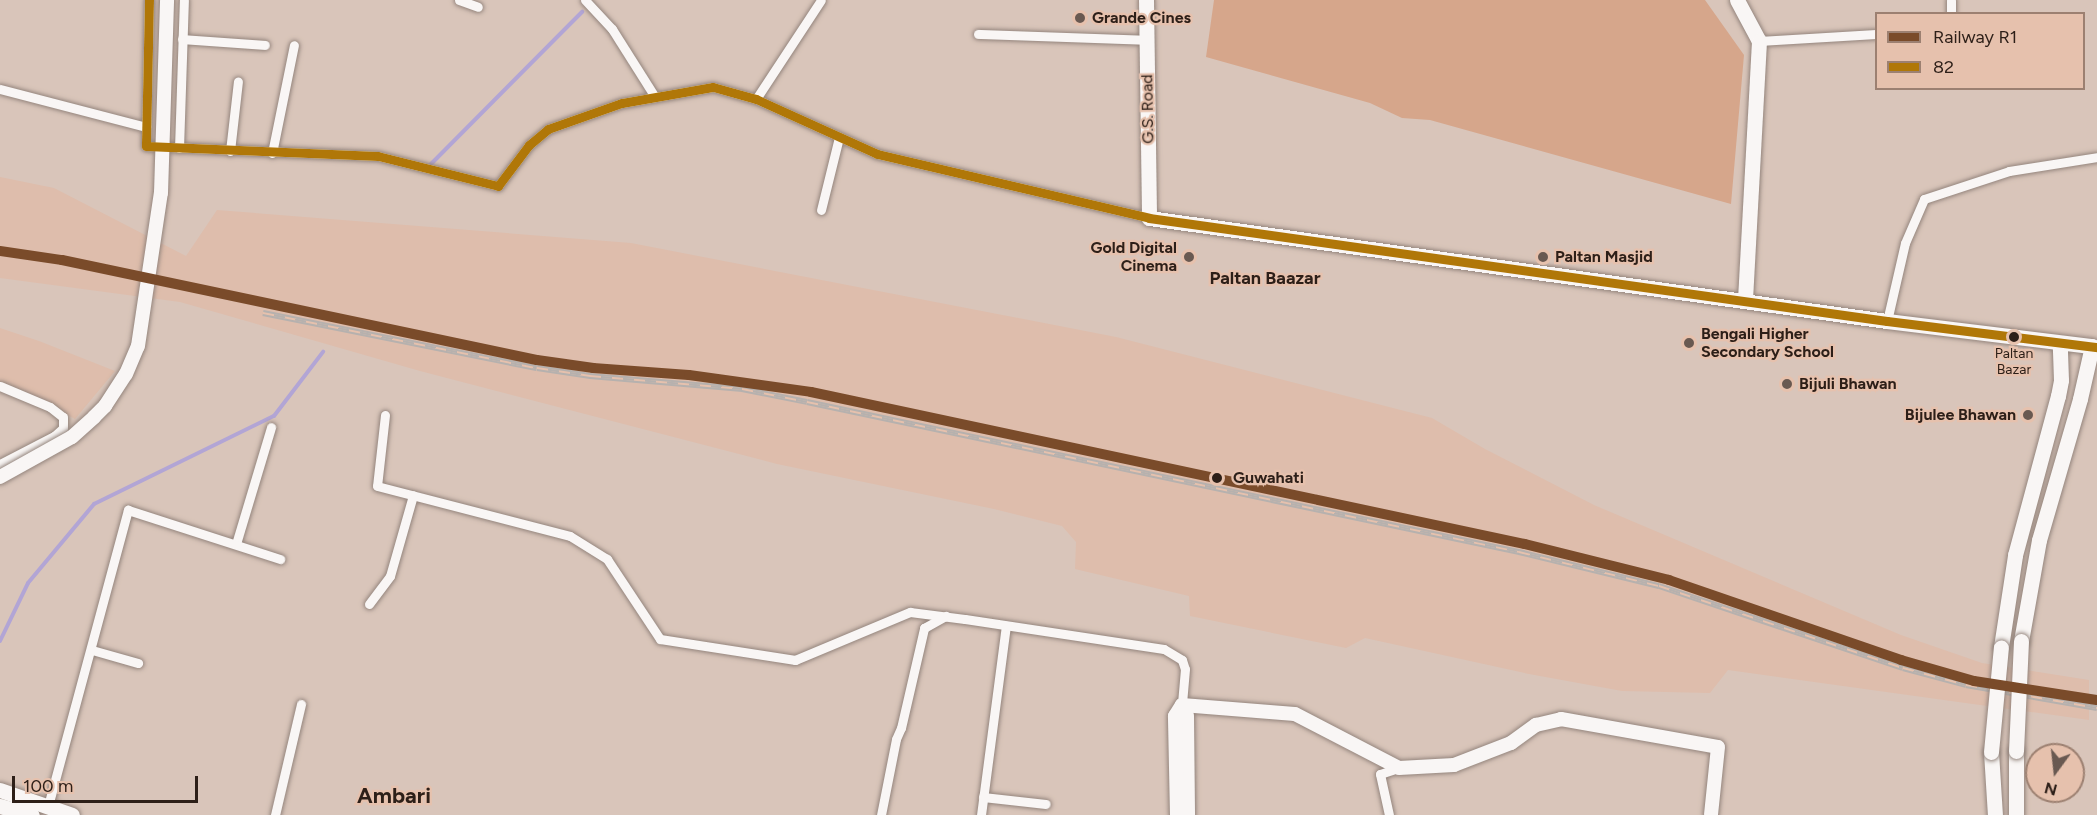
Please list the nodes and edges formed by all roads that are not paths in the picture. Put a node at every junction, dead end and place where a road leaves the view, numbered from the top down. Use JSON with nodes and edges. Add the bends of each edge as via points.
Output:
{"nodes":[{"id":1,"x":148,"y":0,"type":"edge"},
{"id":2,"x":166,"y":0,"type":"edge"},
{"id":3,"x":184,"y":0,"type":"edge"},
{"id":4,"x":459,"y":0,"type":"edge"},
{"id":5,"x":585,"y":0,"type":"edge"},
{"id":6,"x":821,"y":0,"type":"edge"},
{"id":7,"x":1146,"y":0,"type":"edge"},
{"id":8,"x":1737,"y":0,"type":"edge"},
{"id":9,"x":478,"y":7,"type":"dead end"},
{"id":10,"x":978,"y":34,"type":"dead end"},
{"id":11,"x":1875,"y":34,"type":"edge"},
{"id":12,"x":183,"y":39,"type":"junction"},
{"id":13,"x":1147,"y":40,"type":"junction"},
{"id":14,"x":1759,"y":41,"type":"junction"},
{"id":15,"x":265,"y":45,"type":"dead end"},
{"id":16,"x":294,"y":45,"type":"dead end"},
{"id":17,"x":238,"y":81,"type":"dead end"},
{"id":18,"x":0,"y":89,"type":"edge"},
{"id":19,"x":655,"y":97,"type":"junction"},
{"id":20,"x":756,"y":99,"type":"junction"},
{"id":21,"x":146,"y":127,"type":"junction"},
{"id":22,"x":839,"y":136,"type":"junction"},
{"id":23,"x":178,"y":148,"type":"junction"},
{"id":24,"x":231,"y":151,"type":"junction"},
{"id":25,"x":272,"y":153,"type":"junction"},
{"id":26,"x":2097,"y":157,"type":"edge"},
{"id":27,"x":821,"y":210,"type":"dead end"},
{"id":28,"x":1149,"y":218,"type":"junction"},
{"id":29,"x":1745,"y":301,"type":"junction"},
{"id":30,"x":1887,"y":321,"type":"junction"},
{"id":31,"x":2060,"y":343,"type":"junction"},
{"id":32,"x":2094,"y":346,"type":"edge"},
{"id":33,"x":0,"y":386,"type":"edge"},
{"id":34,"x":385,"y":415,"type":"dead end"},
{"id":35,"x":271,"y":428,"type":"dead end"},
{"id":36,"x":0,"y":464,"type":"edge"},
{"id":37,"x":0,"y":477,"type":"edge"},
{"id":38,"x":413,"y":495,"type":"junction"},
{"id":39,"x":236,"y":544,"type":"junction"},
{"id":40,"x":280,"y":559,"type":"dead end"},
{"id":41,"x":369,"y":604,"type":"dead end"},
{"id":42,"x":946,"y":616,"type":"junction"},
{"id":43,"x":1006,"y":626,"type":"junction"},
{"id":44,"x":92,"y":650,"type":"junction"},
{"id":45,"x":138,"y":663,"type":"dead end"},
{"id":46,"x":301,"y":704,"type":"dead end"},
{"id":47,"x":1182,"y":705,"type":"junction"},
{"id":48,"x":1399,"y":768,"type":"junction"},
{"id":49,"x":0,"y":790,"type":"edge"},
{"id":50,"x":983,"y":797,"type":"junction"},
{"id":51,"x":1046,"y":804,"type":"dead end"},
{"id":52,"x":0,"y":806,"type":"edge"},
{"id":53,"x":48,"y":806,"type":"junction"},
{"id":54,"x":32,"y":815,"type":"edge"},
{"id":55,"x":72,"y":815,"type":"edge"},
{"id":56,"x":275,"y":815,"type":"edge"},
{"id":57,"x":881,"y":815,"type":"edge"},
{"id":58,"x":981,"y":815,"type":"edge"},
{"id":59,"x":1177,"y":815,"type":"edge"},
{"id":60,"x":1188,"y":815,"type":"edge"},
{"id":61,"x":1389,"y":815,"type":"edge"},
{"id":62,"x":1711,"y":815,"type":"edge"},
{"id":63,"x":1995,"y":815,"type":"edge"},
{"id":64,"x":2016,"y":815,"type":"edge"}],
"edges":[{"from":1,"to":21,"type":"street"},
{"from":2,"to":37,"type":"street","bridge":true,"via":[[161,192],[138,346],[115,393],[89,423],[72,437]]},
{"from":3,"to":12,"type":"street"},
{"from":4,"to":9,"type":"street"},
{"from":5,"to":19,"type":"street","via":[[612,29]]},
{"from":6,"to":20,"type":"street"},
{"from":7,"to":13,"type":"main road","name":"G.S. Road"},
{"from":8,"to":14,"type":"main road"},
{"from":10,"to":13,"type":"street"},
{"from":11,"to":14,"type":"street"},
{"from":12,"to":15,"type":"street"},
{"from":12,"to":23,"type":"street"},
{"from":13,"to":28,"type":"main road","name":"G.S. Road"},
{"from":14,"to":29,"type":"main road"},
{"from":16,"to":25,"type":"street"},
{"from":17,"to":24,"type":"street"},
{"from":18,"to":21,"type":"street"},
{"from":19,"to":20,"type":"street","via":[[712,87]]},
{"from":19,"to":25,"type":"street","via":[[622,103],[548,129],[529,145],[498,186],[378,156]]},
{"from":20,"to":22,"type":"street"},
{"from":21,"to":23,"type":"street","via":[[146,146]]},
{"from":22,"to":27,"type":"street"},
{"from":22,"to":28,"type":"street","via":[[877,154]]},
{"from":23,"to":24,"type":"street"},
{"from":24,"to":25,"type":"street"},
{"from":26,"to":30,"type":"street","via":[[2010,171],[1924,199],[1905,243]]},
{"from":28,"to":29,"type":"main road"},
{"from":29,"to":30,"type":"main road"},
{"from":30,"to":31,"type":"main road"},
{"from":31,"to":32,"type":"main road"},
{"from":31,"to":63,"type":"main road","bridge":true,"via":[[2058,396],[2015,555],[2001,647],[1991,752]]},
{"from":32,"to":64,"type":"main road","bridge":true,"via":[[2039,540],[2021,641]]},
{"from":33,"to":36,"type":"street","via":[[50,407],[63,417],[63,428]]},
{"from":34,"to":38,"type":"street","via":[[377,486]]},
{"from":35,"to":39,"type":"street"},
{"from":38,"to":41,"type":"street","via":[[390,576]]},
{"from":38,"to":42,"type":"street","via":[[570,536],[607,559],[660,639],[795,660],[910,612]]},
{"from":39,"to":40,"type":"street"},
{"from":39,"to":44,"type":"street","via":[[128,510]]},
{"from":42,"to":43,"type":"street"},
{"from":42,"to":57,"type":"street","via":[[924,628]]},
{"from":43,"to":47,"type":"street","via":[[1164,649],[1182,660],[1185,669]]},
{"from":43,"to":50,"type":"street"},
{"from":44,"to":45,"type":"street"},
{"from":44,"to":53,"type":"street"},
{"from":46,"to":56,"type":"street"},
{"from":47,"to":48,"type":"street","via":[[1295,714]]},
{"from":47,"to":59,"type":"street","via":[[1174,716]]},
{"from":47,"to":60,"type":"street","via":[[1187,716]]},
{"from":48,"to":61,"type":"street","via":[[1380,774]]},
{"from":48,"to":62,"type":"street","via":[[1454,765],[1511,743],[1536,725],[1561,718],[1718,747]]},
{"from":49,"to":53,"type":"main road"},
{"from":50,"to":51,"type":"street"},
{"from":50,"to":58,"type":"street"},
{"from":52,"to":54,"type":"main road"},
{"from":53,"to":55,"type":"main road"}]}
